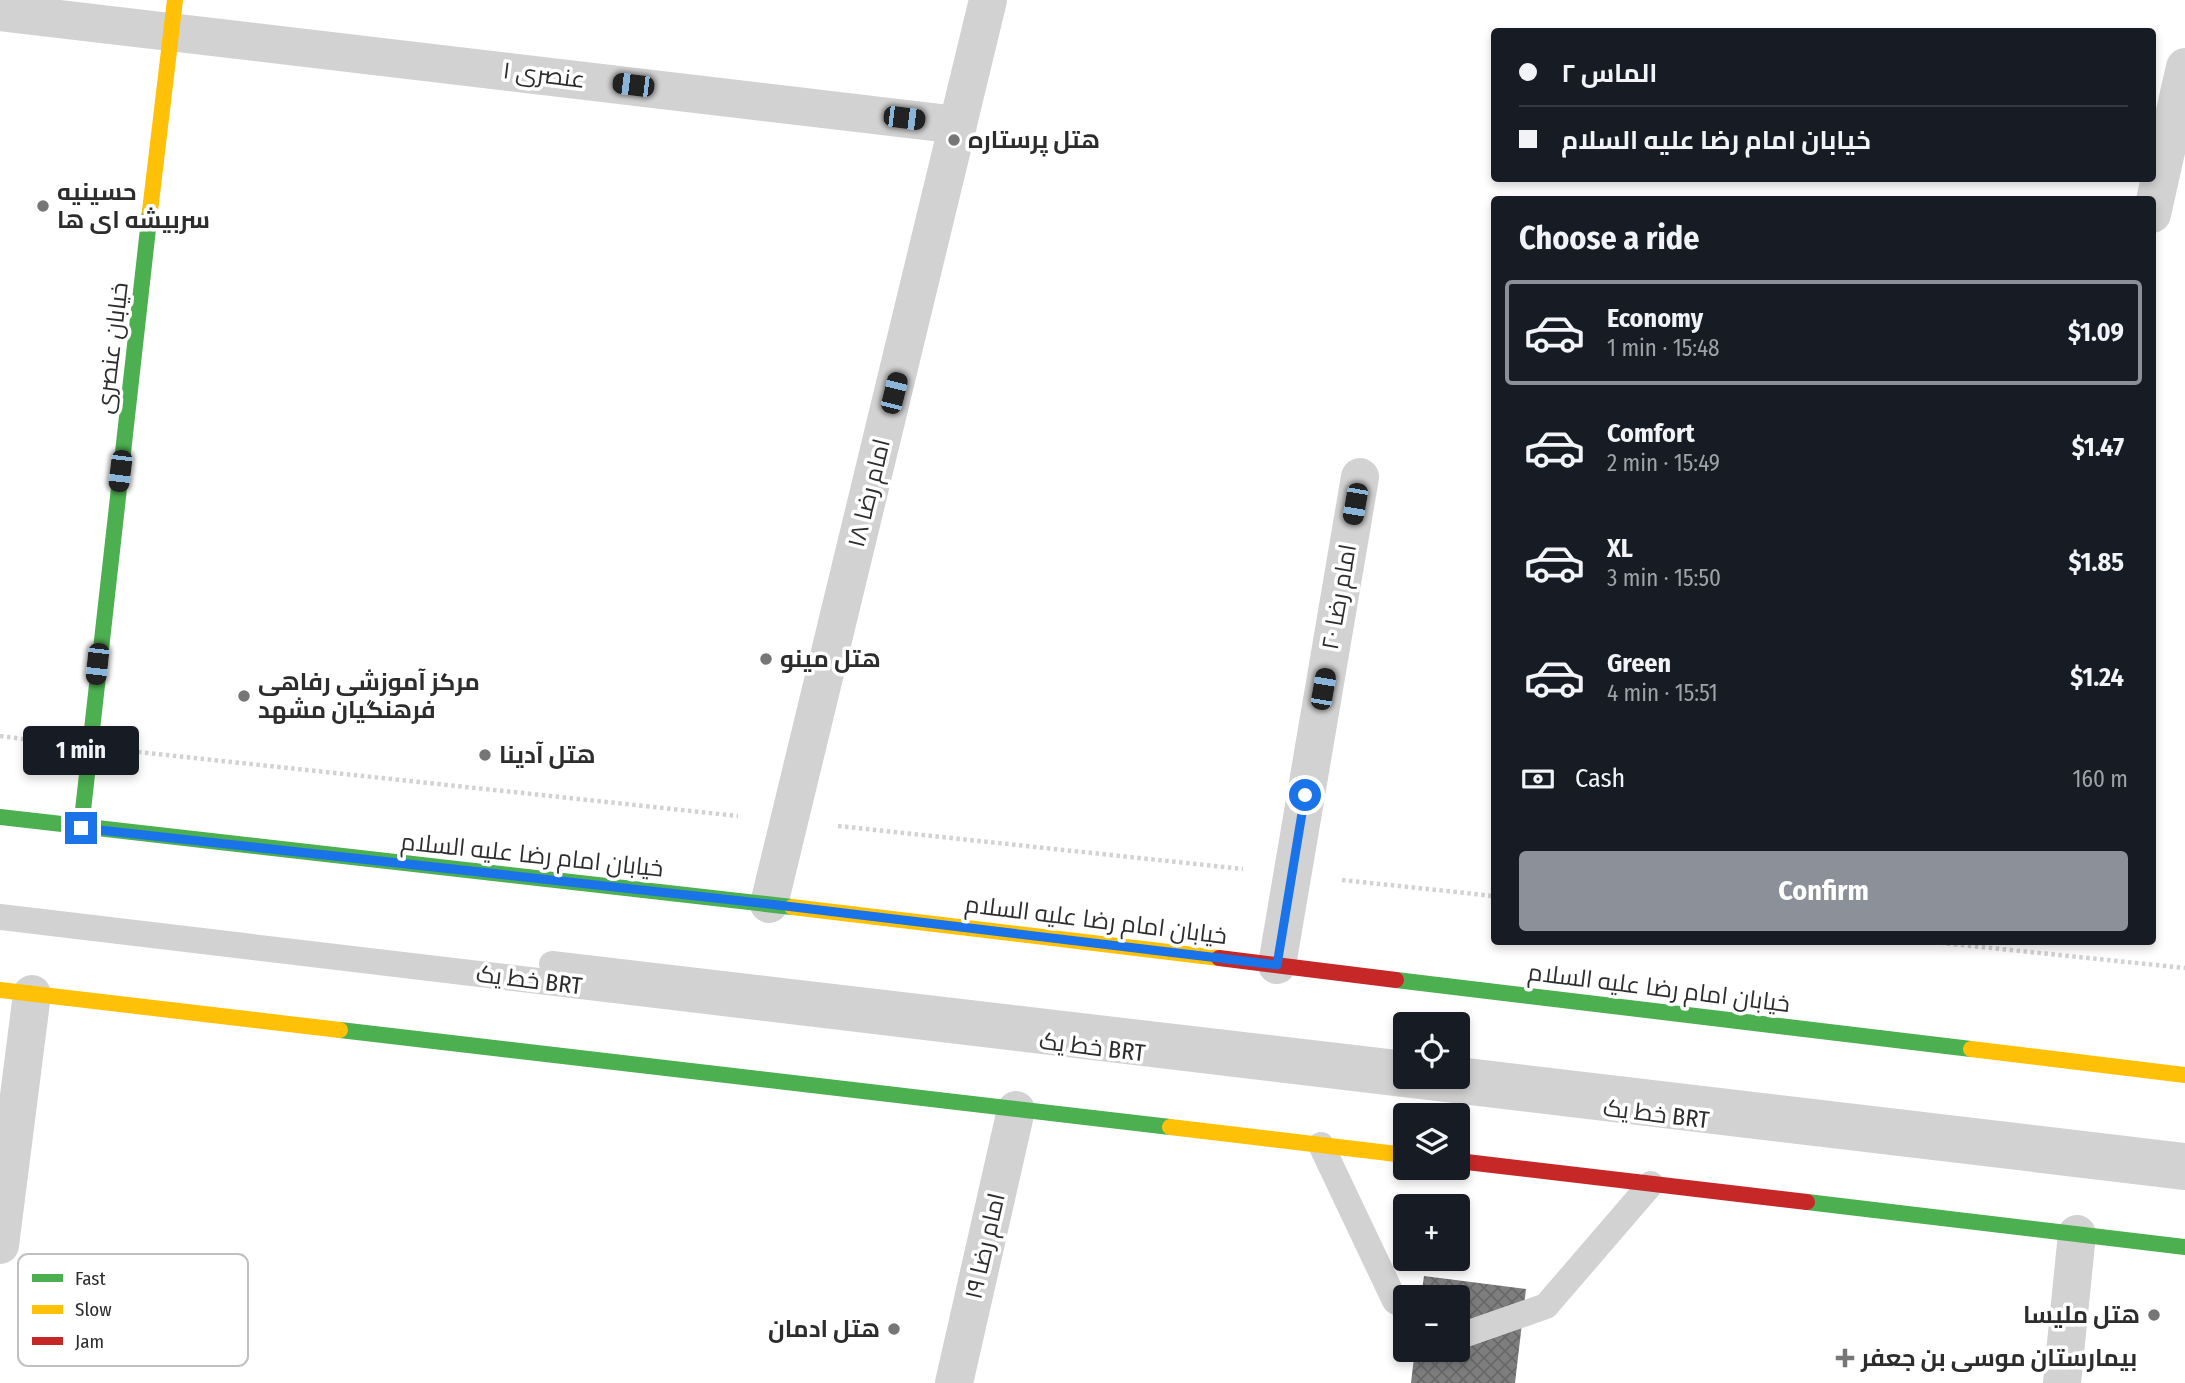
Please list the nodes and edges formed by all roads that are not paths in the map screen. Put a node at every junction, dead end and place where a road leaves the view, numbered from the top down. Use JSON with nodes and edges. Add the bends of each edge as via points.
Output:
{"nodes":[{"id":1,"x":988,"y":0,"type":"edge"},
{"id":2,"x":0,"y":12,"type":"edge"},
{"id":3,"x":174,"y":15,"type":"edge"},
{"id":4,"x":2185,"y":67,"type":"edge"},
{"id":5,"x":958,"y":125,"type":"junction"},
{"id":6,"x":2156,"y":196,"type":"edge"},
{"id":7,"x":1360,"y":477,"type":"dead end"},
{"id":8,"x":0,"y":817,"type":"edge"},
{"id":9,"x":81,"y":828,"type":"junction"},
{"id":10,"x":0,"y":899,"type":"edge"},
{"id":11,"x":769,"y":904,"type":"junction"},
{"id":12,"x":0,"y":917,"type":"edge"},
{"id":13,"x":1277,"y":965,"type":"junction"},
{"id":14,"x":16,"y":992,"type":"edge"},
{"id":15,"x":1393,"y":1063,"type":"edge"},
{"id":16,"x":1470,"y":1071,"type":"edge"},
{"id":17,"x":2185,"y":1075,"type":"edge"},
{"id":18,"x":1016,"y":1110,"type":"junction"},
{"id":19,"x":1321,"y":1145,"type":"junction"},
{"id":20,"x":1393,"y":1154,"type":"edge"},
{"id":21,"x":2185,"y":1156,"type":"edge"},
{"id":22,"x":1470,"y":1162,"type":"edge"},
{"id":23,"x":2185,"y":1177,"type":"edge"},
{"id":24,"x":1651,"y":1184,"type":"junction"},
{"id":25,"x":2077,"y":1234,"type":"junction"},
{"id":26,"x":0,"y":1245,"type":"edge"},
{"id":27,"x":2185,"y":1247,"type":"edge"},
{"id":28,"x":1393,"y":1297,"type":"edge"},
{"id":29,"x":1470,"y":1334,"type":"edge"},
{"id":30,"x":954,"y":1383,"type":"edge"},
{"id":31,"x":2062,"y":1383,"type":"edge"}],
"edges":[{"from":1,"to":5,"type":"street","name":"امام رضا ۱۸"},
{"from":2,"to":3,"type":"street","name":"عنصری ۱"},
{"from":3,"to":5,"type":"street","name":"عنصری ۱"},
{"from":3,"to":9,"type":"main road","name":"خیابان عنصری"},
{"from":4,"to":6,"type":"street"},
{"from":5,"to":11,"type":"street","name":"امام رضا ۱۸"},
{"from":7,"to":13,"type":"street","name":"امام رضا ۲۰"},
{"from":8,"to":9,"type":"main road","name":"خیابان امام رضا علیه السلام"},
{"from":9,"to":11,"type":"main road","name":"خیابان امام رضا علیه السلام"},
{"from":10,"to":15,"type":"lane","name":"خط یک BRT"},
{"from":11,"to":13,"type":"main road","name":"خیابان امام رضا علیه السلام"},
{"from":12,"to":23,"type":"lane","name":"خط یک BRT"},
{"from":13,"to":17,"type":"main road","name":"خیابان امام رضا علیه السلام"},
{"from":14,"to":18,"type":"main road"},
{"from":14,"to":26,"type":"street"},
{"from":16,"to":21,"type":"lane","name":"خط یک BRT"},
{"from":18,"to":19,"type":"main road"},
{"from":18,"to":30,"type":"street","name":"امام رضا ۱۹"},
{"from":19,"to":20,"type":"main road"},
{"from":19,"to":28,"type":"lane"},
{"from":22,"to":24,"type":"main road"},
{"from":24,"to":25,"type":"main road"},
{"from":24,"to":29,"type":"lane","via":[[1546,1306]]},
{"from":25,"to":27,"type":"main road"},
{"from":25,"to":31,"type":"street"}]}
